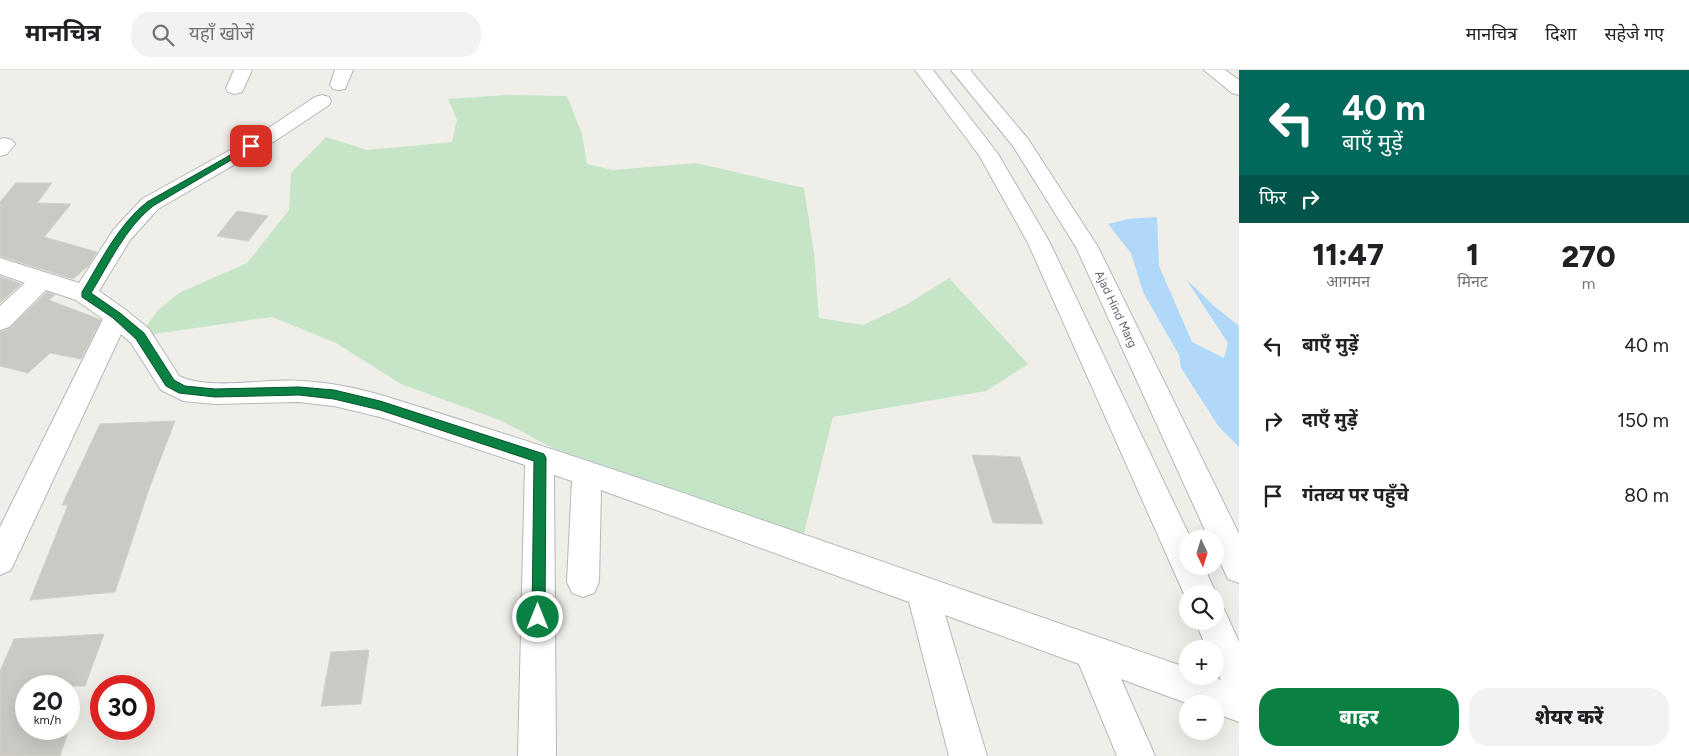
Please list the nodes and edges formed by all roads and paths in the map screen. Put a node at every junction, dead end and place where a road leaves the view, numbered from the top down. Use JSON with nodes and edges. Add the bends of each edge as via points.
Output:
{"nodes":[{"id":1,"x":243,"y":70,"type":"edge"},
{"id":2,"x":924,"y":70,"type":"edge"},
{"id":3,"x":960,"y":70,"type":"edge"},
{"id":4,"x":1213,"y":70,"type":"edge"},
{"id":5,"x":235,"y":88,"type":"dead end"},
{"id":6,"x":1239,"y":89,"type":"edge"},
{"id":7,"x":322,"y":101,"type":"dead end"},
{"id":8,"x":0,"y":266,"type":"edge"},
{"id":9,"x":41,"y":281,"type":"junction"},
{"id":10,"x":85,"y":294,"type":"junction"},
{"id":11,"x":117,"y":316,"type":"junction"},
{"id":12,"x":0,"y":321,"type":"edge"},
{"id":13,"x":540,"y":458,"type":"junction"},
{"id":14,"x":587,"y":473,"type":"junction"},
{"id":15,"x":0,"y":560,"type":"edge"},
{"id":16,"x":1239,"y":568,"type":"edge"},
{"id":17,"x":583,"y":582,"type":"dead end"},
{"id":18,"x":1196,"y":585,"type":"edge"},
{"id":19,"x":922,"y":591,"type":"junction"},
{"id":20,"x":1216,"y":630,"type":"edge"},
{"id":21,"x":1091,"y":651,"type":"junction"},
{"id":22,"x":1239,"y":681,"type":"edge"},
{"id":23,"x":1239,"y":704,"type":"edge"},
{"id":24,"x":537,"y":756,"type":"edge"},
{"id":25,"x":968,"y":756,"type":"edge"},
{"id":26,"x":1136,"y":756,"type":"edge"}],
"edges":[{"from":1,"to":5,"type":"street"},
{"from":2,"to":18,"type":"street","via":[[988,154],[1039,243]]},
{"from":3,"to":16,"type":"street","name":"Ajad Hind Marg","via":[[1021,143],[1087,247]]},
{"from":4,"to":6,"type":"street"},
{"from":7,"to":10,"type":"street","via":[[268,137],[150,204],[127,228]]},
{"from":8,"to":9,"type":"street"},
{"from":9,"to":10,"type":"street"},
{"from":9,"to":12,"type":"street"},
{"from":10,"to":11,"type":"street"},
{"from":11,"to":13,"type":"street","via":[[140,336],[170,383],[183,390],[215,393],[299,391],[334,395],[380,406]]},
{"from":11,"to":15,"type":"street"},
{"from":13,"to":14,"type":"street"},
{"from":13,"to":24,"type":"street"},
{"from":14,"to":17,"type":"street"},
{"from":14,"to":19,"type":"street"},
{"from":19,"to":21,"type":"street"},
{"from":19,"to":25,"type":"street"},
{"from":20,"to":22,"type":"street"},
{"from":21,"to":23,"type":"street"},
{"from":21,"to":26,"type":"street"}]}
